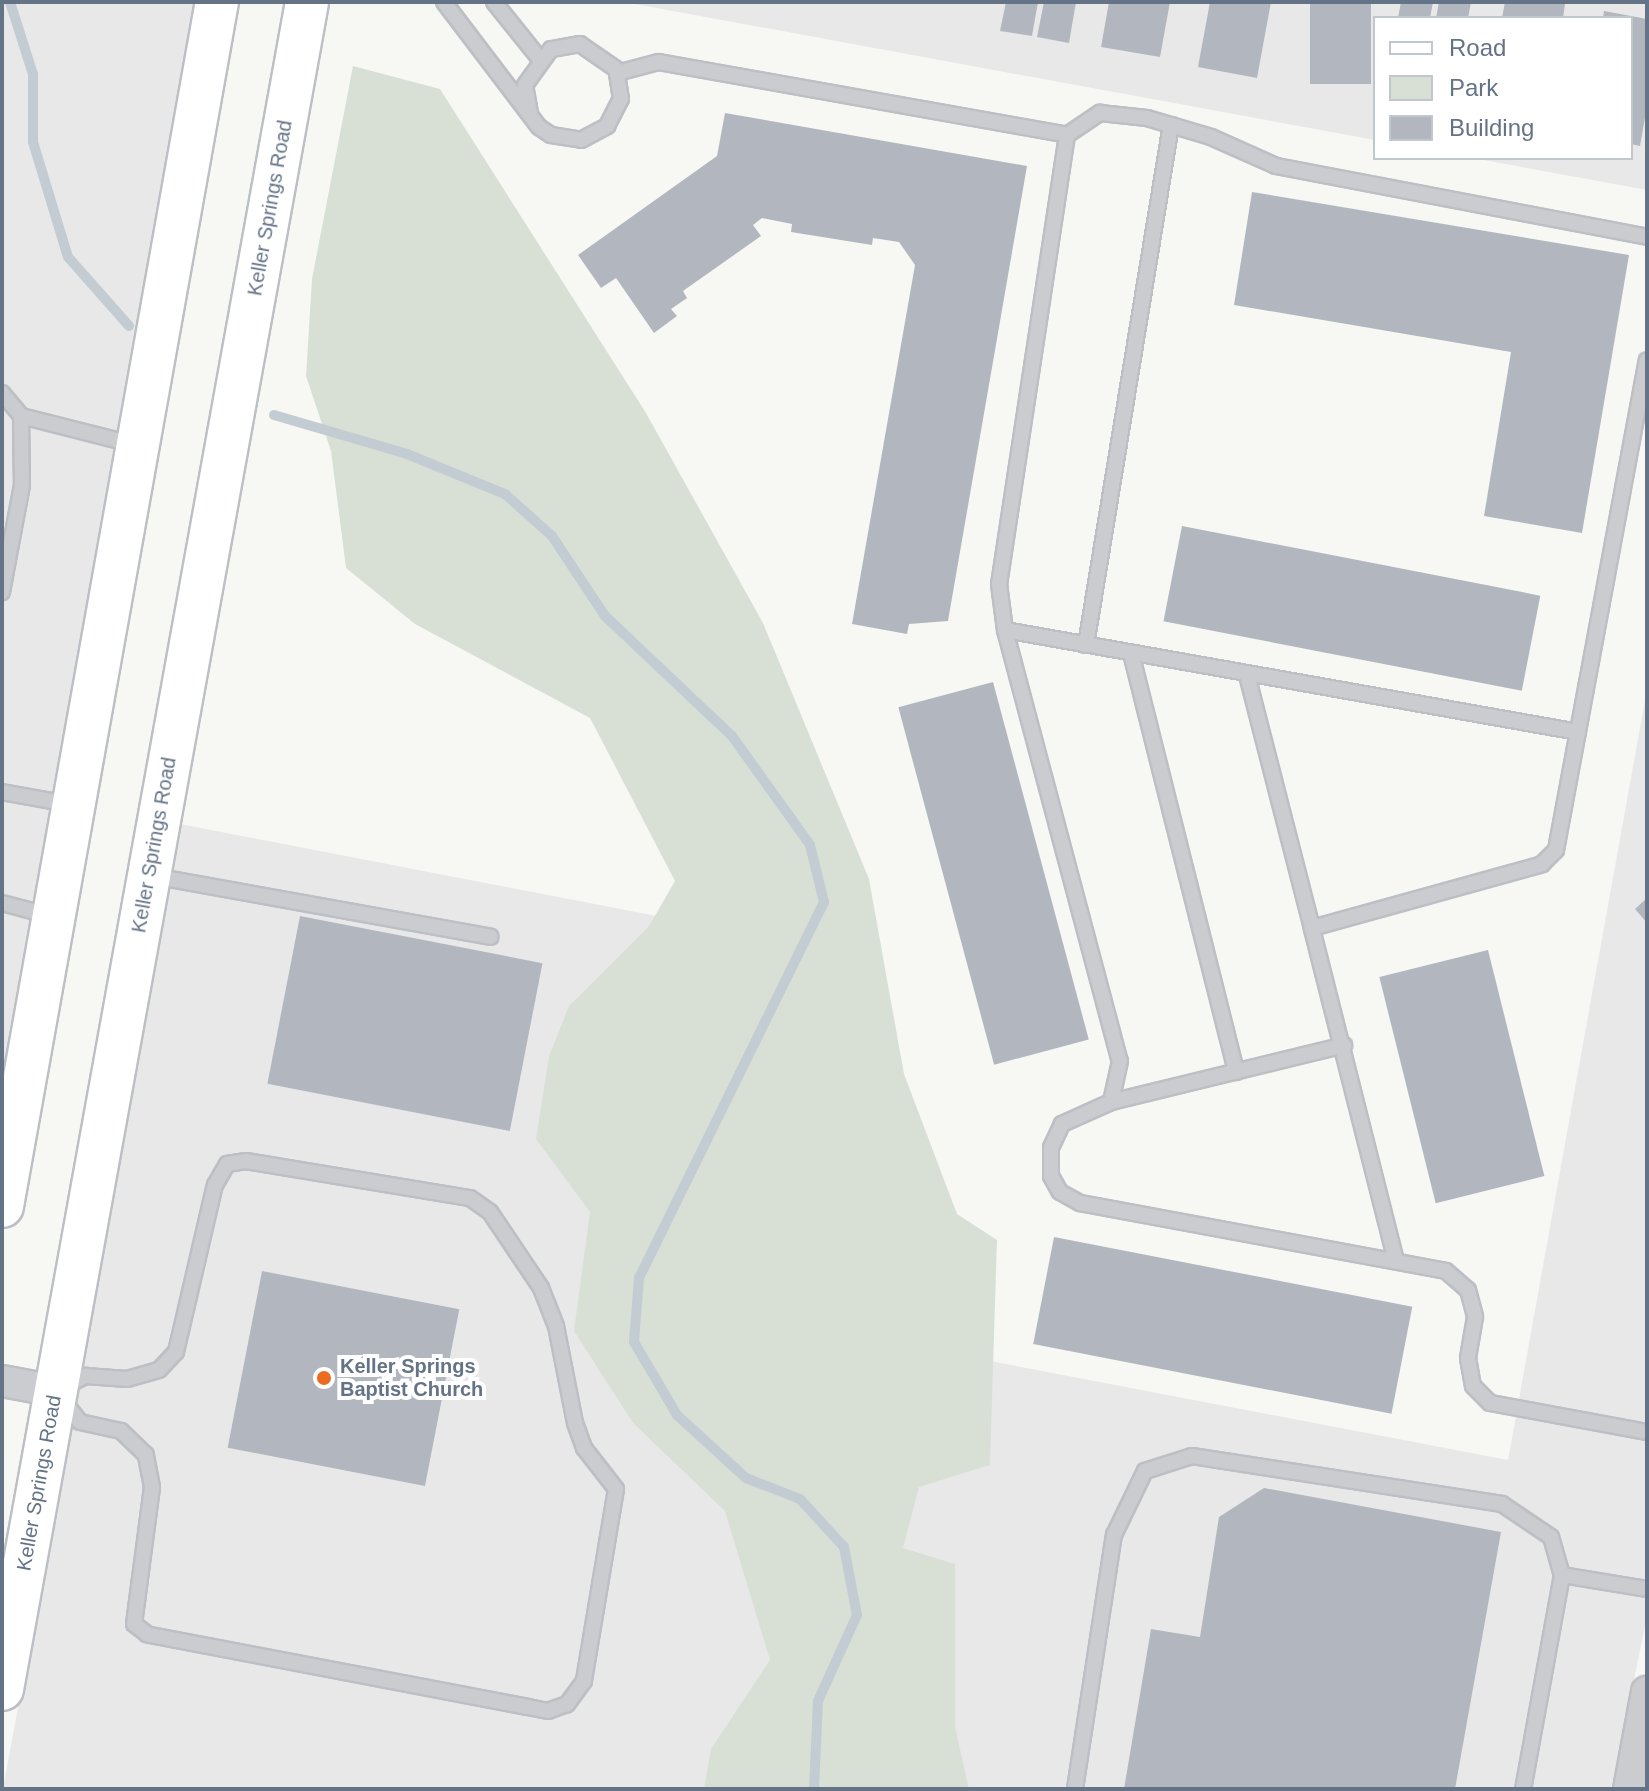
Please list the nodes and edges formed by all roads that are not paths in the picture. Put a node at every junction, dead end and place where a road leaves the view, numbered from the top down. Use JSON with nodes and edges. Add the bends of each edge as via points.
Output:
{"nodes":[{"id":1,"x":217,"y":2,"type":"edge"},
{"id":2,"x":307,"y":2,"type":"edge"},
{"id":3,"x":444,"y":2,"type":"edge"},
{"id":4,"x":494,"y":2,"type":"edge"},
{"id":5,"x":539,"y":58,"type":"junction"},
{"id":6,"x":617,"y":73,"type":"junction"},
{"id":7,"x":530,"y":114,"type":"junction"},
{"id":8,"x":1171,"y":125,"type":"junction"},
{"id":9,"x":1067,"y":135,"type":"junction"},
{"id":10,"x":1647,"y":237,"type":"edge"},
{"id":11,"x":1647,"y":360,"type":"edge"},
{"id":12,"x":2,"y":393,"type":"edge"},
{"id":13,"x":21,"y":416,"type":"junction"},
{"id":14,"x":137,"y":445,"type":"junction"},
{"id":15,"x":2,"y":592,"type":"edge"},
{"id":16,"x":1005,"y":630,"type":"junction"},
{"id":17,"x":1086,"y":645,"type":"junction"},
{"id":18,"x":1131,"y":653,"type":"junction"},
{"id":19,"x":1247,"y":675,"type":"junction"},
{"id":20,"x":1578,"y":732,"type":"junction"},
{"id":21,"x":2,"y":792,"type":"edge"},
{"id":22,"x":72,"y":805,"type":"junction"},
{"id":23,"x":149,"y":875,"type":"junction"},
{"id":24,"x":2,"y":903,"type":"edge"},
{"id":25,"x":51,"y":916,"type":"junction"},
{"id":26,"x":1312,"y":928,"type":"junction"},
{"id":27,"x":491,"y":937,"type":"dead end"},
{"id":28,"x":1344,"y":1045,"type":"junction"},
{"id":29,"x":1236,"y":1072,"type":"junction"},
{"id":30,"x":1111,"y":1102,"type":"junction"},
{"id":31,"x":2,"y":1206,"type":"edge"},
{"id":32,"x":1396,"y":1261,"type":"junction"},
{"id":33,"x":2,"y":1381,"type":"edge"},
{"id":34,"x":56,"y":1391,"type":"junction"},
{"id":35,"x":1647,"y":1432,"type":"edge"},
{"id":36,"x":1562,"y":1575,"type":"junction"},
{"id":37,"x":1647,"y":1589,"type":"edge"},
{"id":38,"x":2,"y":1689,"type":"edge"},
{"id":39,"x":1647,"y":1692,"type":"edge"},
{"id":40,"x":1075,"y":1789,"type":"edge"},
{"id":41,"x":1523,"y":1789,"type":"edge"},
{"id":42,"x":1629,"y":1789,"type":"edge"}],
"edges":[{"from":1,"to":14,"type":"main road"},
{"from":2,"to":23,"type":"main road","name":"Keller Springs Road"},
{"from":3,"to":7,"type":"lane"},
{"from":4,"to":5,"type":"lane"},
{"from":5,"to":6,"type":"lane","via":[[580,44],[607,57]]},
{"from":5,"to":7,"type":"lane","via":[[525,85]]},
{"from":6,"to":7,"type":"lane","via":[[616,114],[595,135],[566,140]]},
{"from":6,"to":9,"type":"lane","via":[[659,62]]},
{"from":8,"to":9,"type":"lane","via":[[1100,113]]},
{"from":8,"to":10,"type":"lane","via":[[1276,166]]},
{"from":8,"to":17,"type":"lane"},
{"from":9,"to":16,"type":"lane","via":[[999,584]]},
{"from":11,"to":20,"type":"lane"},
{"from":12,"to":13,"type":"lane"},
{"from":13,"to":14,"type":"lane"},
{"from":13,"to":15,"type":"lane","via":[[22,485]]},
{"from":14,"to":22,"type":"main road"},
{"from":16,"to":17,"type":"lane"},
{"from":16,"to":30,"type":"lane","via":[[1120,1061]]},
{"from":17,"to":18,"type":"lane"},
{"from":18,"to":19,"type":"lane"},
{"from":18,"to":29,"type":"lane"},
{"from":19,"to":20,"type":"lane"},
{"from":19,"to":26,"type":"lane"},
{"from":20,"to":26,"type":"lane","via":[[1556,850],[1542,864]]},
{"from":21,"to":22,"type":"lane"},
{"from":22,"to":25,"type":"main road"},
{"from":23,"to":27,"type":"lane"},
{"from":23,"to":34,"type":"main road","name":"Keller Springs Road"},
{"from":24,"to":25,"type":"lane"},
{"from":25,"to":31,"type":"main road"},
{"from":26,"to":28,"type":"lane"},
{"from":28,"to":29,"type":"lane"},
{"from":28,"to":32,"type":"lane"},
{"from":29,"to":30,"type":"lane"},
{"from":30,"to":32,"type":"lane","via":[[1062,1124],[1051,1148],[1051,1176],[1060,1192],[1080,1203]]},
{"from":32,"to":35,"type":"lane","via":[[1446,1271],[1468,1290],[1475,1317],[1468,1358],[1473,1386],[1490,1403]]},
{"from":33,"to":34,"type":"street"},
{"from":34,"to":34,"type":"lane","via":[[86,1376],[127,1379],[159,1370],[184,1335],[215,1185],[227,1164],[246,1161],[470,1198],[490,1212],[541,1288],[556,1326],[575,1423],[616,1489],[584,1681],[567,1704],[548,1711],[147,1634],[134,1624],[132,1610],[152,1487],[146,1455],[121,1431],[80,1422]]},
{"from":34,"to":38,"type":"main road","name":"Keller Springs Road"},
{"from":36,"to":37,"type":"lane"},
{"from":36,"to":40,"type":"lane","via":[[1551,1537],[1502,1504],[1192,1456],[1145,1471],[1114,1535]]},
{"from":36,"to":41,"type":"lane"},
{"from":39,"to":42,"type":"street"}]}
